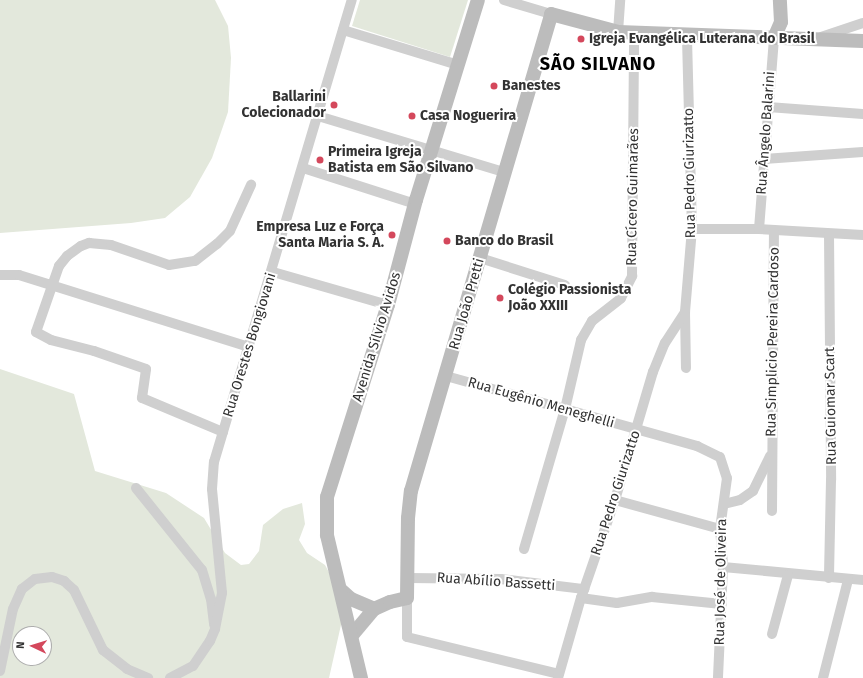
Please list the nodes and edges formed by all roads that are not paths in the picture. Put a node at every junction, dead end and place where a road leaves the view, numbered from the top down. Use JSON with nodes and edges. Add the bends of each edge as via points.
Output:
{"nodes":[{"id":1,"x":352,"y":0,"type":"edge"},
{"id":2,"x":478,"y":0,"type":"edge"},
{"id":3,"x":504,"y":0,"type":"edge"},
{"id":4,"x":620,"y":0,"type":"edge"},
{"id":5,"x":780,"y":0,"type":"edge"},
{"id":6,"x":551,"y":14,"type":"junction"},
{"id":7,"x":863,"y":23,"type":"edge"},
{"id":8,"x":343,"y":30,"type":"junction"},
{"id":9,"x":618,"y":32,"type":"junction"},
{"id":10,"x":634,"y":33,"type":"junction"},
{"id":11,"x":687,"y":34,"type":"junction"},
{"id":12,"x":774,"y":38,"type":"junction"},
{"id":13,"x":815,"y":39,"type":"junction"},
{"id":14,"x":863,"y":41,"type":"edge"},
{"id":15,"x":458,"y":65,"type":"junction"},
{"id":16,"x":768,"y":107,"type":"junction"},
{"id":17,"x":863,"y":114,"type":"edge"},
{"id":18,"x":318,"y":116,"type":"junction"},
{"id":19,"x":432,"y":152,"type":"junction"},
{"id":20,"x":863,"y":152,"type":"edge"},
{"id":21,"x":764,"y":159,"type":"junction"},
{"id":22,"x":303,"y":168,"type":"junction"},
{"id":23,"x":504,"y":172,"type":"junction"},
{"id":24,"x":251,"y":185,"type":"dead end"},
{"id":25,"x":416,"y":204,"type":"junction"},
{"id":26,"x":759,"y":229,"type":"junction"},
{"id":27,"x":692,"y":230,"type":"junction"},
{"id":28,"x":774,"y":232,"type":"junction"},
{"id":29,"x":829,"y":234,"type":"junction"},
{"id":30,"x":863,"y":235,"type":"edge"},
{"id":31,"x":480,"y":258,"type":"junction"},
{"id":32,"x":273,"y":272,"type":"junction"},
{"id":33,"x":0,"y":275,"type":"edge"},
{"id":34,"x":565,"y":285,"type":"dead end"},
{"id":35,"x":52,"y":287,"type":"junction"},
{"id":36,"x":388,"y":305,"type":"junction"},
{"id":37,"x":685,"y":312,"type":"junction"},
{"id":38,"x":249,"y":347,"type":"junction"},
{"id":39,"x":686,"y":368,"type":"dead end"},
{"id":40,"x":446,"y":376,"type":"junction"},
{"id":41,"x":565,"y":409,"type":"junction"},
{"id":42,"x":636,"y":429,"type":"junction"},
{"id":43,"x":223,"y":432,"type":"junction"},
{"id":44,"x":772,"y":452,"type":"junction"},
{"id":45,"x":724,"y":463,"type":"joint"},
{"id":46,"x":136,"y":488,"type":"dead end"},
{"id":47,"x":615,"y":500,"type":"junction"},
{"id":48,"x":724,"y":504,"type":"junction"},
{"id":49,"x":772,"y":512,"type":"dead end"},
{"id":50,"x":720,"y":530,"type":"junction"},
{"id":51,"x":524,"y":549,"type":"dead end"},
{"id":52,"x":723,"y":567,"type":"junction"},
{"id":53,"x":788,"y":575,"type":"junction"},
{"id":54,"x":408,"y":578,"type":"junction"},
{"id":55,"x":829,"y":578,"type":"junction"},
{"id":56,"x":848,"y":580,"type":"junction"},
{"id":57,"x":863,"y":580,"type":"edge"},
{"id":58,"x":342,"y":590,"type":"junction"},
{"id":59,"x":582,"y":594,"type":"junction"},
{"id":60,"x":407,"y":598,"type":"junction"},
{"id":61,"x":722,"y":604,"type":"junction"},
{"id":62,"x":374,"y":609,"type":"junction"},
{"id":63,"x":215,"y":628,"type":"junction"},
{"id":64,"x":353,"y":634,"type":"junction"},
{"id":65,"x":772,"y":634,"type":"dead end"},
{"id":66,"x":0,"y":670,"type":"edge"},
{"id":67,"x":559,"y":676,"type":"edge"},
{"id":68,"x":148,"y":678,"type":"edge"},
{"id":69,"x":170,"y":678,"type":"edge"},
{"id":70,"x":361,"y":678,"type":"edge"},
{"id":71,"x":718,"y":678,"type":"edge"},
{"id":72,"x":823,"y":678,"type":"edge"}],
"edges":[{"from":1,"to":8,"type":"street","name":"Rua Orestes Bongiovani"},
{"from":2,"to":15,"type":"main road","name":"Avenida Sílvio Avidos"},
{"from":3,"to":6,"type":"street"},
{"from":4,"to":9,"type":"street"},
{"from":5,"to":12,"type":"main road","via":[[781,18]]},
{"from":6,"to":9,"type":"main road"},
{"from":6,"to":23,"type":"main road","name":"Rua João Pretti"},
{"from":7,"to":13,"type":"street"},
{"from":8,"to":15,"type":"street"},
{"from":8,"to":18,"type":"street","name":"Rua Orestes Bongiovani"},
{"from":9,"to":10,"type":"main road"},
{"from":10,"to":11,"type":"main road"},
{"from":10,"to":41,"type":"street","name":"Rua Cícero Guimarães","via":[[632,276],[621,298],[592,320],[581,340]]},
{"from":11,"to":12,"type":"main road"},
{"from":11,"to":27,"type":"street","name":"Rua Pedro Giurizatto"},
{"from":12,"to":13,"type":"main road"},
{"from":12,"to":16,"type":"street","name":"Rua Ângelo Balarini"},
{"from":13,"to":14,"type":"main road"},
{"from":15,"to":19,"type":"main road","name":"Avenida Sílvio Avidos"},
{"from":16,"to":17,"type":"street"},
{"from":16,"to":21,"type":"street","name":"Rua Ângelo Balarini"},
{"from":18,"to":19,"type":"street"},
{"from":18,"to":22,"type":"street","name":"Rua Orestes Bongiovani"},
{"from":19,"to":23,"type":"street"},
{"from":19,"to":25,"type":"main road","name":"Avenida Sílvio Avidos"},
{"from":20,"to":21,"type":"street"},
{"from":21,"to":26,"type":"street","name":"Rua Ângelo Balarini"},
{"from":22,"to":25,"type":"street"},
{"from":22,"to":32,"type":"street","name":"Rua Orestes Bongiovani"},
{"from":23,"to":31,"type":"main road","name":"Rua João Pretti"},
{"from":24,"to":35,"type":"street","via":[[230,230],[195,261],[169,265],[119,247],[89,243],[63,260]]},
{"from":25,"to":36,"type":"main road","name":"Avenida Sílvio Avidos"},
{"from":26,"to":27,"type":"street"},
{"from":26,"to":28,"type":"street"},
{"from":27,"to":37,"type":"street","name":"Rua Pedro Giurizatto"},
{"from":28,"to":29,"type":"street"},
{"from":28,"to":44,"type":"street","name":"Rua Simplicio Pereira Cardoso"},
{"from":29,"to":30,"type":"street"},
{"from":29,"to":55,"type":"street","name":"Rua Guiomar Scart"},
{"from":31,"to":34,"type":"street"},
{"from":31,"to":40,"type":"main road","name":"Rua João Pretti"},
{"from":32,"to":36,"type":"street"},
{"from":32,"to":38,"type":"street","name":"Rua Orestes Bongiovani"},
{"from":33,"to":35,"type":"street","via":[[18,275]]},
{"from":35,"to":38,"type":"street"},
{"from":35,"to":43,"type":"street","via":[[37,328],[38,334],[146,369],[148,372],[141,394],[147,400]]},
{"from":36,"to":58,"type":"main road","name":"Avenida Sílvio Avidos","via":[[327,497],[327,534]]},
{"from":37,"to":39,"type":"street","name":"Rua Pedro Giurizatto"},
{"from":37,"to":42,"type":"street","name":"Rua Pedro Giurizatto","via":[[665,343],[653,372]]},
{"from":38,"to":43,"type":"street","name":"Rua Orestes Bongiovani"},
{"from":40,"to":41,"type":"street","name":"Rua Eugênio Meneghelli"},
{"from":40,"to":54,"type":"main road","name":"Rua João Pretti","via":[[411,491],[408,518]]},
{"from":41,"to":42,"type":"street","name":"Rua Eugênio Meneghelli"},
{"from":41,"to":51,"type":"street","name":"Rua Cícero Guimarães"},
{"from":42,"to":45,"type":"street","name":"Rua Eugênio Meneghelli","via":[[697,446],[716,454]]},
{"from":42,"to":47,"type":"street","name":"Rua Pedro Giurizatto"},
{"from":43,"to":63,"type":"street","name":"Rua Orestes Bongiovani","via":[[212,475],[222,593]]},
{"from":44,"to":48,"type":"street","name":"Rua Simplicio Pereira Cardoso","via":[[753,492],[740,500]]},
{"from":44,"to":49,"type":"street","name":"Rua Simplicio Pereira Cardoso"},
{"from":45,"to":48,"type":"street","name":"Rua José de Oliveira","via":[[727,478]]},
{"from":46,"to":63,"type":"street","via":[[202,570],[211,599]]},
{"from":47,"to":50,"type":"street"},
{"from":47,"to":59,"type":"street","name":"Rua Pedro Giurizatto"},
{"from":48,"to":50,"type":"street","name":"Rua José de Oliveira"},
{"from":50,"to":52,"type":"street","name":"Rua José de Oliveira"},
{"from":52,"to":53,"type":"street"},
{"from":52,"to":61,"type":"street","name":"Rua José de Oliveira"},
{"from":53,"to":55,"type":"street"},
{"from":53,"to":65,"type":"street"},
{"from":54,"to":59,"type":"street","name":"Rua Abílio Bassetti","via":[[501,579]]},
{"from":54,"to":60,"type":"main road","name":"Rua João Pretti"},
{"from":55,"to":56,"type":"street"},
{"from":56,"to":57,"type":"street"},
{"from":56,"to":72,"type":"street"},
{"from":58,"to":62,"type":"main road","via":[[352,599]]},
{"from":58,"to":64,"type":"main road","name":"Avenida Sílvio Avidos"},
{"from":59,"to":61,"type":"street","name":"Rua Abílio Bassetti","via":[[617,603],[648,597]]},
{"from":59,"to":67,"type":"street","name":"Rua Pedro Giurizatto"},
{"from":60,"to":62,"type":"main road"},
{"from":60,"to":67,"type":"street","via":[[407,637]]},
{"from":61,"to":71,"type":"street","name":"Rua José de Oliveira"},
{"from":62,"to":64,"type":"main road"},
{"from":63,"to":69,"type":"street","name":"Rua Orestes Bongiovani","via":[[210,641],[193,666]]},
{"from":64,"to":70,"type":"main road","name":"Avenida Sílvio Avidos"},
{"from":66,"to":68,"type":"street","via":[[13,609],[22,589],[35,579],[52,577],[64,581],[74,590],[103,650],[127,669]]}]}
